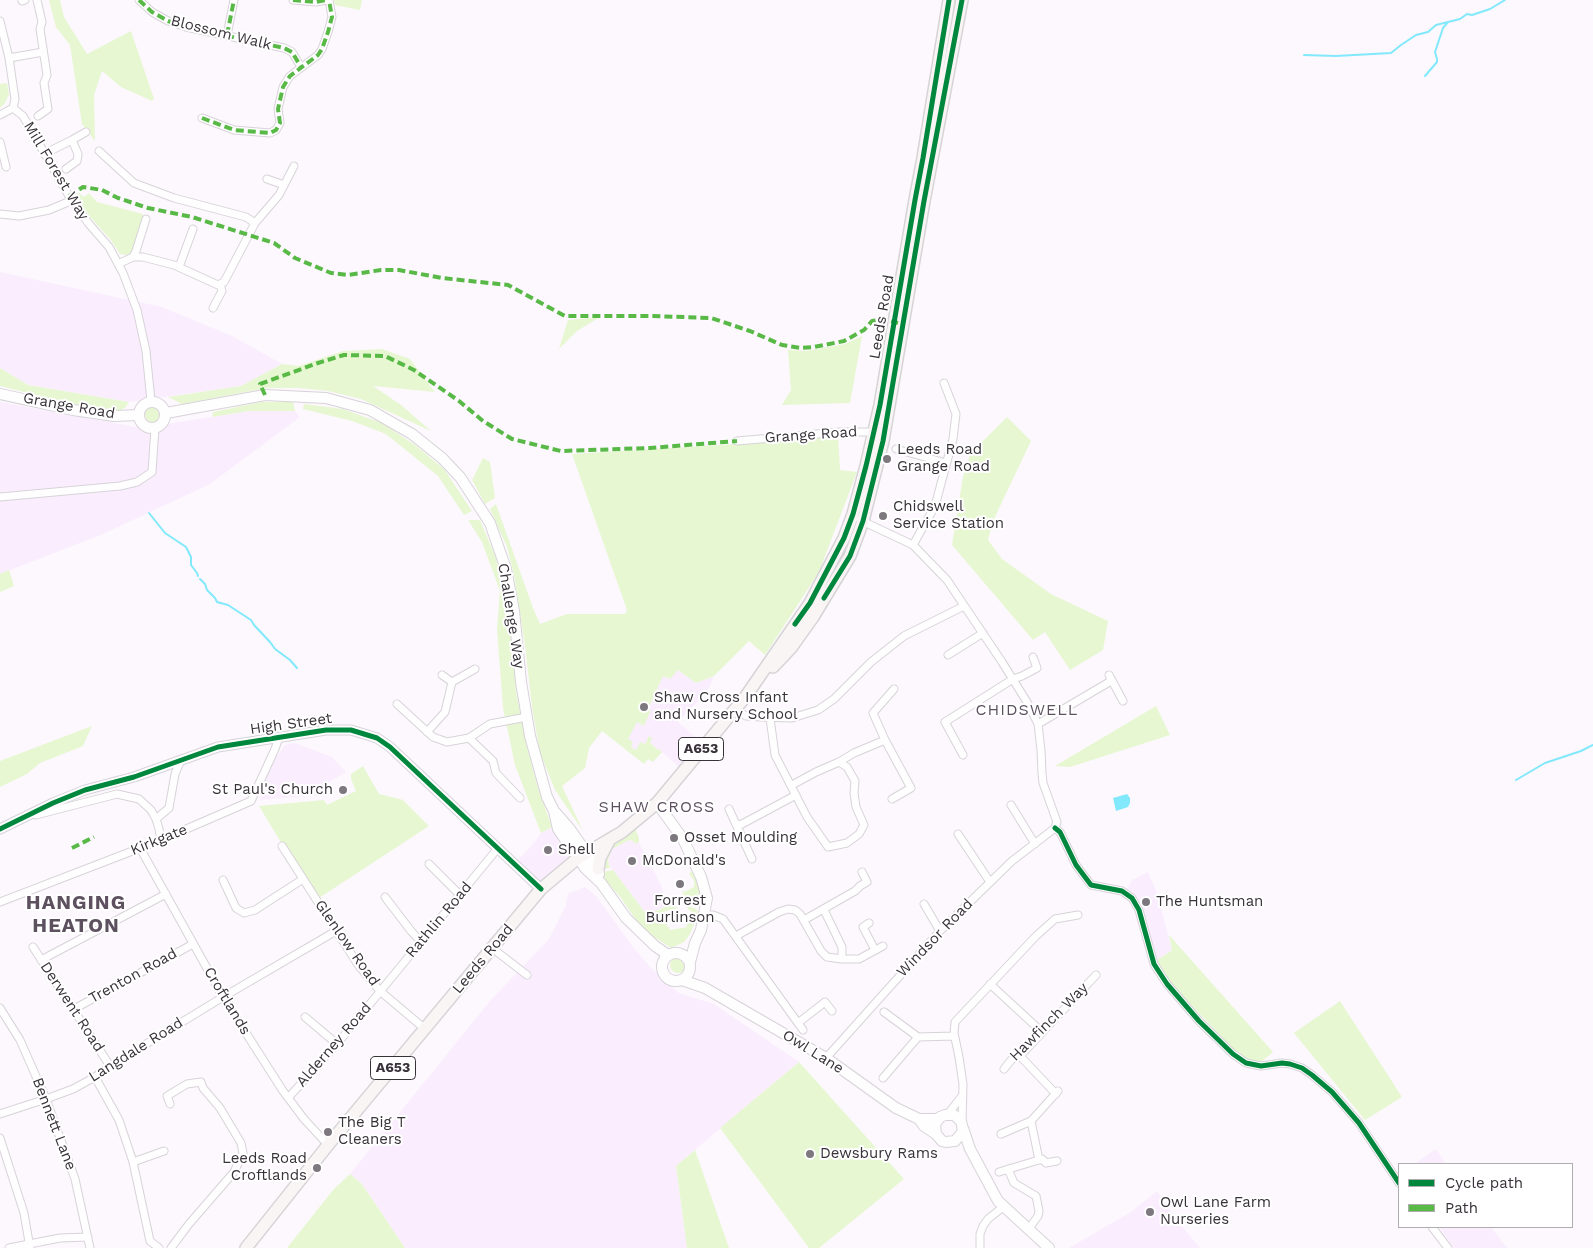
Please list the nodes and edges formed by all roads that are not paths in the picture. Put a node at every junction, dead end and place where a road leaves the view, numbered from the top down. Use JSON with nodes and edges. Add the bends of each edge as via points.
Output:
{"nodes":[{"id":1,"x":37,"y":0,"type":"edge"},
{"id":2,"x":139,"y":0,"type":"edge"},
{"id":3,"x":234,"y":0,"type":"edge"},
{"id":4,"x":293,"y":0,"type":"edge"},
{"id":5,"x":327,"y":0,"type":"edge"},
{"id":6,"x":949,"y":0,"type":"edge"},
{"id":7,"x":962,"y":0,"type":"edge"},
{"id":8,"x":0,"y":21,"type":"edge"},
{"id":9,"x":226,"y":35,"type":"junction"},
{"id":10,"x":43,"y":52,"type":"junction"},
{"id":11,"x":9,"y":58,"type":"junction"},
{"id":12,"x":301,"y":66,"type":"junction"},
{"id":13,"x":13,"y":108,"type":"junction"},
{"id":14,"x":0,"y":115,"type":"edge"},
{"id":15,"x":38,"y":116,"type":"dead end"},
{"id":16,"x":202,"y":118,"type":"dead end"},
{"id":17,"x":86,"y":132,"type":"dead end"},
{"id":18,"x":72,"y":140,"type":"junction"},
{"id":19,"x":931,"y":140,"type":"junction"},
{"id":20,"x":0,"y":142,"type":"edge"},
{"id":21,"x":1,"y":151,"type":"edge"},
{"id":22,"x":99,"y":151,"type":"dead end"},
{"id":23,"x":44,"y":154,"type":"junction"},
{"id":24,"x":294,"y":166,"type":"dead end"},
{"id":25,"x":6,"y":167,"type":"dead end"},
{"id":26,"x":66,"y":168,"type":"dead end"},
{"id":27,"x":267,"y":179,"type":"dead end"},
{"id":28,"x":284,"y":185,"type":"junction"},
{"id":29,"x":68,"y":202,"type":"dead end"},
{"id":30,"x":0,"y":214,"type":"edge"},
{"id":31,"x":146,"y":219,"type":"dead end"},
{"id":32,"x":255,"y":222,"type":"junction"},
{"id":33,"x":192,"y":229,"type":"dead end"},
{"id":34,"x":133,"y":257,"type":"junction"},
{"id":35,"x":118,"y":264,"type":"junction"},
{"id":36,"x":179,"y":267,"type":"junction"},
{"id":37,"x":220,"y":284,"type":"junction"},
{"id":38,"x":213,"y":308,"type":"dead end"},
{"id":39,"x":944,"y":383,"type":"dead end"},
{"id":40,"x":0,"y":394,"type":"edge"},
{"id":41,"x":151,"y":401,"type":"junction"},
{"id":42,"x":166,"y":413,"type":"junction"},
{"id":43,"x":139,"y":414,"type":"junction"},
{"id":44,"x":155,"y":428,"type":"junction"},
{"id":45,"x":879,"y":433,"type":"junction"},
{"id":46,"x":737,"y":441,"type":"dead end"},
{"id":47,"x":896,"y":449,"type":"dead end"},
{"id":48,"x":946,"y":463,"type":"junction"},
{"id":49,"x":0,"y":497,"type":"edge"},
{"id":50,"x":853,"y":514,"type":"junction"},
{"id":51,"x":863,"y":521,"type":"junction"},
{"id":52,"x":913,"y":545,"type":"junction"},
{"id":53,"x":964,"y":606,"type":"junction"},
{"id":54,"x":983,"y":633,"type":"junction"},
{"id":55,"x":948,"y":655,"type":"dead end"},
{"id":56,"x":1033,"y":657,"type":"dead end"},
{"id":57,"x":475,"y":669,"type":"dead end"},
{"id":58,"x":442,"y":675,"type":"dead end"},
{"id":59,"x":1013,"y":679,"type":"junction"},
{"id":60,"x":452,"y":682,"type":"junction"},
{"id":61,"x":894,"y":689,"type":"dead end"},
{"id":62,"x":746,"y":696,"type":"junction"},
{"id":63,"x":1123,"y":701,"type":"dead end"},
{"id":64,"x":398,"y":704,"type":"dead end"},
{"id":65,"x":735,"y":709,"type":"junction"},
{"id":66,"x":527,"y":717,"type":"junction"},
{"id":67,"x":770,"y":718,"type":"junction"},
{"id":68,"x":1038,"y":724,"type":"junction"},
{"id":69,"x":427,"y":732,"type":"junction"},
{"id":70,"x":278,"y":737,"type":"junction"},
{"id":71,"x":469,"y":738,"type":"junction"},
{"id":72,"x":885,"y":740,"type":"junction"},
{"id":73,"x":963,"y":755,"type":"dead end"},
{"id":74,"x":181,"y":760,"type":"junction"},
{"id":75,"x":839,"y":762,"type":"junction"},
{"id":76,"x":792,"y":785,"type":"junction"},
{"id":77,"x":668,"y":790,"type":"junction"},
{"id":78,"x":796,"y":796,"type":"junction"},
{"id":79,"x":520,"y":798,"type":"dead end"},
{"id":80,"x":892,"y":799,"type":"dead end"},
{"id":81,"x":657,"y":803,"type":"junction"},
{"id":82,"x":1011,"y":805,"type":"dead end"},
{"id":83,"x":729,"y":809,"type":"dead end"},
{"id":84,"x":667,"y":816,"type":"junction"},
{"id":85,"x":24,"y":818,"type":"junction"},
{"id":86,"x":156,"y":819,"type":"junction"},
{"id":87,"x":737,"y":825,"type":"junction"},
{"id":88,"x":1055,"y":828,"type":"junction"},
{"id":89,"x":0,"y":829,"type":"edge"},
{"id":90,"x":958,"y":834,"type":"dead end"},
{"id":91,"x":610,"y":839,"type":"junction"},
{"id":92,"x":161,"y":840,"type":"junction"},
{"id":93,"x":1035,"y":844,"type":"junction"},
{"id":94,"x":282,"y":846,"type":"dead end"},
{"id":95,"x":140,"y":848,"type":"junction"},
{"id":96,"x":498,"y":848,"type":"junction"},
{"id":97,"x":582,"y":856,"type":"junction"},
{"id":98,"x":752,"y":859,"type":"dead end"},
{"id":99,"x":429,"y":864,"type":"dead end"},
{"id":100,"x":598,"y":869,"type":"junction"},
{"id":101,"x":862,"y":872,"type":"dead end"},
{"id":102,"x":303,"y":879,"type":"junction"},
{"id":103,"x":223,"y":880,"type":"dead end"},
{"id":104,"x":990,"y":882,"type":"junction"},
{"id":105,"x":600,"y":883,"type":"junction"},
{"id":106,"x":541,"y":889,"type":"junction"},
{"id":107,"x":166,"y":894,"type":"junction"},
{"id":108,"x":460,"y":895,"type":"junction"},
{"id":109,"x":385,"y":897,"type":"dead end"},
{"id":110,"x":0,"y":902,"type":"edge"},
{"id":111,"x":924,"y":904,"type":"dead end"},
{"id":112,"x":824,"y":910,"type":"junction"},
{"id":113,"x":704,"y":914,"type":"junction"},
{"id":114,"x":1078,"y":915,"type":"dead end"},
{"id":115,"x":804,"y":920,"type":"junction"},
{"id":116,"x":869,"y":923,"type":"dead end"},
{"id":117,"x":336,"y":931,"type":"junction"},
{"id":118,"x":940,"y":931,"type":"junction"},
{"id":119,"x":736,"y":936,"type":"junction"},
{"id":120,"x":421,"y":942,"type":"junction"},
{"id":121,"x":695,"y":943,"type":"junction"},
{"id":122,"x":193,"y":944,"type":"junction"},
{"id":123,"x":883,"y":946,"type":"dead end"},
{"id":124,"x":33,"y":947,"type":"dead end"},
{"id":125,"x":492,"y":948,"type":"junction"},
{"id":126,"x":875,"y":950,"type":"junction"},
{"id":127,"x":679,"y":952,"type":"junction"},
{"id":128,"x":665,"y":958,"type":"junction"},
{"id":129,"x":842,"y":959,"type":"junction"},
{"id":130,"x":41,"y":960,"type":"junction"},
{"id":131,"x":687,"y":971,"type":"junction"},
{"id":132,"x":527,"y":975,"type":"dead end"},
{"id":133,"x":1096,"y":975,"type":"dead end"},
{"id":134,"x":990,"y":984,"type":"junction"},
{"id":135,"x":380,"y":991,"type":"junction"},
{"id":136,"x":222,"y":997,"type":"junction"},
{"id":137,"x":0,"y":1008,"type":"edge"},
{"id":138,"x":74,"y":1009,"type":"junction"},
{"id":139,"x":832,"y":1011,"type":"dead end"},
{"id":140,"x":884,"y":1012,"type":"dead end"},
{"id":141,"x":305,"y":1017,"type":"dead end"},
{"id":142,"x":425,"y":1029,"type":"junction"},
{"id":143,"x":1042,"y":1032,"type":"junction"},
{"id":144,"x":918,"y":1036,"type":"junction"},
{"id":145,"x":954,"y":1036,"type":"junction"},
{"id":146,"x":337,"y":1044,"type":"junction"},
{"id":147,"x":1020,"y":1056,"type":"junction"},
{"id":148,"x":826,"y":1058,"type":"junction"},
{"id":149,"x":110,"y":1066,"type":"junction"},
{"id":150,"x":1004,"y":1069,"type":"dead end"},
{"id":151,"x":96,"y":1077,"type":"junction"},
{"id":152,"x":883,"y":1078,"type":"dead end"},
{"id":153,"x":962,"y":1096,"type":"junction"},
{"id":154,"x":288,"y":1098,"type":"junction"},
{"id":155,"x":46,"y":1099,"type":"junction"},
{"id":156,"x":170,"y":1104,"type":"dead end"},
{"id":157,"x":0,"y":1114,"type":"edge"},
{"id":158,"x":943,"y":1117,"type":"junction"},
{"id":159,"x":919,"y":1119,"type":"junction"},
{"id":160,"x":1031,"y":1121,"type":"junction"},
{"id":161,"x":962,"y":1126,"type":"junction"},
{"id":162,"x":936,"y":1134,"type":"junction"},
{"id":163,"x":1000,"y":1134,"type":"dead end"},
{"id":164,"x":0,"y":1138,"type":"edge"},
{"id":165,"x":957,"y":1140,"type":"junction"},
{"id":166,"x":328,"y":1145,"type":"junction"},
{"id":167,"x":970,"y":1149,"type":"junction"},
{"id":168,"x":164,"y":1151,"type":"dead end"},
{"id":169,"x":1040,"y":1160,"type":"junction"},
{"id":170,"x":1057,"y":1161,"type":"dead end"},
{"id":171,"x":133,"y":1162,"type":"junction"},
{"id":172,"x":1008,"y":1169,"type":"junction"},
{"id":173,"x":999,"y":1172,"type":"dead end"},
{"id":174,"x":1398,"y":1182,"type":"edge"},
{"id":175,"x":1003,"y":1207,"type":"junction"},
{"id":176,"x":1433,"y":1228,"type":"edge"},
{"id":177,"x":1028,"y":1230,"type":"junction"},
{"id":178,"x":88,"y":1236,"type":"junction"},
{"id":179,"x":30,"y":1246,"type":"edge"},
{"id":180,"x":9,"y":1248,"type":"edge"},
{"id":181,"x":90,"y":1248,"type":"edge"},
{"id":182,"x":159,"y":1248,"type":"edge"},
{"id":183,"x":171,"y":1248,"type":"edge"},
{"id":184,"x":246,"y":1248,"type":"edge"},
{"id":185,"x":980,"y":1248,"type":"edge"},
{"id":186,"x":1049,"y":1248,"type":"edge"},
{"id":187,"x":1448,"y":1248,"type":"edge"}],
"edges":[{"from":1,"to":10,"type":"street"},
{"from":2,"to":9,"type":"street","name":"Blossom Walk","via":[[168,21]]},
{"from":3,"to":9,"type":"street"},
{"from":4,"to":5,"type":"street"},
{"from":5,"to":12,"type":"street","via":[[332,17],[322,49]]},
{"from":6,"to":19,"type":"main road","name":"Leeds Road","number":"A653"},
{"from":7,"to":19,"type":"main road","name":"Leeds Road","number":"A653"},
{"from":8,"to":11,"type":"street","name":"Mill Forest Way"},
{"from":9,"to":12,"type":"street","name":"Blossom Walk","via":[[284,48],[292,52]]},
{"from":10,"to":11,"type":"street"},
{"from":10,"to":15,"type":"street","via":[[48,109]]},
{"from":11,"to":13,"type":"street","name":"Mill Forest Way","via":[[15,99]]},
{"from":12,"to":16,"type":"street","via":[[283,87],[278,109],[280,123],[276,130],[270,133],[234,130]]},
{"from":13,"to":14,"type":"street"},
{"from":13,"to":23,"type":"street","name":"Mill Forest Way","via":[[23,116]]},
{"from":17,"to":18,"type":"street"},
{"from":18,"to":23,"type":"street"},
{"from":18,"to":26,"type":"street","via":[[78,160]]},
{"from":19,"to":45,"type":"main road","name":"Leeds Road","number":"A653","via":[[880,405]]},
{"from":20,"to":21,"type":"street"},
{"from":21,"to":25,"type":"street"},
{"from":22,"to":32,"type":"street","via":[[134,183]]},
{"from":23,"to":35,"type":"street","name":"Mill Forest Way","via":[[71,200],[109,247]]},
{"from":24,"to":28,"type":"street"},
{"from":27,"to":28,"type":"street"},
{"from":28,"to":32,"type":"street"},
{"from":29,"to":30,"type":"street","via":[[19,216]]},
{"from":31,"to":34,"type":"street"},
{"from":32,"to":37,"type":"street","via":[[224,282]]},
{"from":33,"to":36,"type":"street"},
{"from":34,"to":35,"type":"street"},
{"from":34,"to":36,"type":"street"},
{"from":35,"to":41,"type":"street","name":"Mill Forest Way","via":[[137,310],[146,351]]},
{"from":36,"to":37,"type":"street"},
{"from":37,"to":38,"type":"street","via":[[222,290]]},
{"from":39,"to":48,"type":"street","via":[[956,414]]},
{"from":40,"to":43,"type":"main road","name":"Grange Road","via":[[114,416]]},
{"from":41,"to":42,"type":"main road","via":[[162,405]]},
{"from":41,"to":43,"type":"main road","via":[[144,404]]},
{"from":42,"to":44,"type":"main road","via":[[164,421]]},
{"from":42,"to":66,"type":"main road","name":"Challenge Way","via":[[265,395],[326,398],[370,410],[412,434],[442,458],[460,476],[490,523],[506,569]]},
{"from":43,"to":44,"type":"main road","via":[[143,424]]},
{"from":44,"to":49,"type":"street","via":[[152,472],[137,482]]},
{"from":45,"to":46,"type":"street","name":"Grange Road","via":[[840,432]]},
{"from":45,"to":50,"type":"main road","name":"Leeds Road","number":"A653"},
{"from":45,"to":51,"type":"main road","name":"Leeds Road","number":"A653"},
{"from":47,"to":48,"type":"street"},
{"from":48,"to":52,"type":"street","via":[[935,506]]},
{"from":50,"to":51,"type":"street"},
{"from":50,"to":62,"type":"main road","name":"Leeds Road","number":"A653","via":[[810,603]]},
{"from":51,"to":52,"type":"street"},
{"from":51,"to":62,"type":"main road","name":"Leeds Road","number":"A653","via":[[850,556],[813,617],[791,648]]},
{"from":52,"to":53,"type":"street","via":[[947,580]]},
{"from":53,"to":54,"type":"street"},
{"from":53,"to":67,"type":"street","via":[[904,636],[818,710],[792,718]]},
{"from":54,"to":55,"type":"street"},
{"from":54,"to":59,"type":"street"},
{"from":56,"to":59,"type":"street","via":[[1041,668]]},
{"from":57,"to":60,"type":"street"},
{"from":58,"to":60,"type":"street"},
{"from":59,"to":68,"type":"street"},
{"from":59,"to":73,"type":"street","via":[[945,722]]},
{"from":60,"to":69,"type":"street","via":[[445,712]]},
{"from":61,"to":72,"type":"street","via":[[873,713]]},
{"from":62,"to":65,"type":"main road","name":"Leeds Road","number":"A653"},
{"from":63,"to":68,"type":"street","via":[[1110,678]]},
{"from":64,"to":69,"type":"street"},
{"from":65,"to":67,"type":"street","via":[[746,716]]},
{"from":65,"to":77,"type":"main road","name":"Leeds Road","number":"A653"},
{"from":66,"to":71,"type":"street","via":[[490,724]]},
{"from":66,"to":97,"type":"main road","name":"Challenge Way","via":[[558,828]]},
{"from":67,"to":76,"type":"street","via":[[775,755]]},
{"from":68,"to":88,"type":"street","via":[[1042,773],[1057,822]]},
{"from":69,"to":71,"type":"street","via":[[436,740],[447,742]]},
{"from":70,"to":74,"type":"street","name":"High Street","via":[[218,747]]},
{"from":70,"to":92,"type":"street","name":"Kirkgate","via":[[252,801]]},
{"from":70,"to":96,"type":"street","name":"High Street","via":[[351,730],[377,738],[413,767]]},
{"from":71,"to":79,"type":"street","via":[[493,760],[496,773]]},
{"from":72,"to":75,"type":"street"},
{"from":72,"to":80,"type":"street","via":[[911,788]]},
{"from":74,"to":85,"type":"street","name":"High Street","via":[[85,790]]},
{"from":74,"to":86,"type":"street","via":[[169,808]]},
{"from":75,"to":76,"type":"street"},
{"from":75,"to":78,"type":"street","via":[[847,766],[855,781],[856,807],[864,825],[859,834],[847,843],[828,847]]},
{"from":76,"to":78,"type":"street"},
{"from":77,"to":81,"type":"main road","name":"Leeds Road","number":"A653"},
{"from":77,"to":84,"type":"main road","via":[[665,801]]},
{"from":78,"to":87,"type":"street"},
{"from":81,"to":84,"type":"main road"},
{"from":81,"to":91,"type":"main road","name":"Leeds Road","number":"A653"},
{"from":82,"to":93,"type":"street"},
{"from":83,"to":87,"type":"street"},
{"from":84,"to":113,"type":"main road","via":[[683,839],[701,877],[706,898]]},
{"from":85,"to":86,"type":"street","via":[[117,794],[138,799]]},
{"from":85,"to":89,"type":"street","name":"High Street"},
{"from":86,"to":92,"type":"street"},
{"from":87,"to":98,"type":"street"},
{"from":88,"to":93,"type":"street","name":"Windsor Road"},
{"from":88,"to":174,"type":"street","via":[[1091,885],[1122,891],[1132,898],[1139,910],[1154,964],[1199,1021],[1246,1063],[1261,1066],[1290,1064],[1312,1075],[1359,1123]]},
{"from":90,"to":104,"type":"street"},
{"from":91,"to":97,"type":"main road","name":"Leeds Road","number":"A653"},
{"from":91,"to":100,"type":"main road"},
{"from":92,"to":95,"type":"street","name":"Kirkgate"},
{"from":93,"to":104,"type":"street","name":"Windsor Road"},
{"from":94,"to":102,"type":"street","name":"Glenlow Road"},
{"from":95,"to":107,"type":"street","name":"Croftlands"},
{"from":95,"to":110,"type":"street","name":"Kirkgate"},
{"from":96,"to":106,"type":"street","name":"High Street"},
{"from":96,"to":108,"type":"street","name":"Rathlin Road"},
{"from":97,"to":100,"type":"main road"},
{"from":97,"to":105,"type":"main road","via":[[585,868]]},
{"from":97,"to":106,"type":"main road","name":"Leeds Road","number":"A653"},
{"from":99,"to":108,"type":"street"},
{"from":100,"to":105,"type":"main road"},
{"from":101,"to":112,"type":"street","via":[[867,882]]},
{"from":102,"to":103,"type":"street","via":[[255,910],[244,913],[236,908]]},
{"from":102,"to":117,"type":"street","name":"Glenlow Road"},
{"from":104,"to":118,"type":"street","name":"Windsor Road"},
{"from":105,"to":128,"type":"main road","via":[[626,918]]},
{"from":106,"to":125,"type":"main road","name":"Leeds Road","number":"A653"},
{"from":107,"to":122,"type":"street","name":"Croftlands"},
{"from":107,"to":130,"type":"street"},
{"from":108,"to":120,"type":"street","name":"Rathlin Road"},
{"from":109,"to":120,"type":"street"},
{"from":111,"to":118,"type":"street"},
{"from":112,"to":115,"type":"street"},
{"from":112,"to":129,"type":"street","via":[[842,947]]},
{"from":113,"to":119,"type":"street","name":"Owl Lane","via":[[723,920]]},
{"from":113,"to":121,"type":"main road"},
{"from":114,"to":134,"type":"street","via":[[1055,919]]},
{"from":115,"to":119,"type":"street","via":[[795,910],[784,909]]},
{"from":115,"to":129,"type":"street","via":[[821,951],[827,957]]},
{"from":116,"to":126,"type":"street","via":[[863,927]]},
{"from":117,"to":135,"type":"street","name":"Glenlow Road"},
{"from":117,"to":136,"type":"street","name":"Langdale Road"},
{"from":118,"to":148,"type":"street","name":"Windsor Road"},
{"from":119,"to":139,"type":"street","name":"Owl Lane","via":[[801,1027],[825,1002]]},
{"from":120,"to":135,"type":"street","name":"Rathlin Road"},
{"from":121,"to":127,"type":"main road"},
{"from":121,"to":131,"type":"main road"},
{"from":122,"to":136,"type":"street","name":"Croftlands"},
{"from":122,"to":138,"type":"street","name":"Trenton Road"},
{"from":123,"to":126,"type":"street"},
{"from":124,"to":130,"type":"street","name":"Derwent Road"},
{"from":125,"to":132,"type":"street"},
{"from":125,"to":142,"type":"main road","name":"Leeds Road","number":"A653"},
{"from":126,"to":129,"type":"street","via":[[858,959]]},
{"from":127,"to":128,"type":"main road"},
{"from":127,"to":131,"type":"main road","via":[[687,958]]},
{"from":128,"to":131,"type":"main road","via":[[663,973],[667,978],[677,981]]},
{"from":130,"to":138,"type":"street","name":"Derwent Road"},
{"from":131,"to":148,"type":"main road","name":"Owl Lane","via":[[705,988]]},
{"from":133,"to":143,"type":"street","name":"Hawfinch Way"},
{"from":134,"to":143,"type":"street"},
{"from":134,"to":145,"type":"street","via":[[955,1022]]},
{"from":135,"to":142,"type":"street","name":"Glenlow Road"},
{"from":135,"to":146,"type":"street","name":"Alderney Road"},
{"from":136,"to":149,"type":"street","name":"Langdale Road"},
{"from":136,"to":154,"type":"street","name":"Croftlands"},
{"from":137,"to":155,"type":"street","name":"Bennett Lane","via":[[20,1040]]},
{"from":138,"to":149,"type":"street","name":"Derwent Road"},
{"from":140,"to":144,"type":"street"},
{"from":141,"to":146,"type":"street"},
{"from":142,"to":166,"type":"main road","name":"Leeds Road","number":"A653"},
{"from":143,"to":147,"type":"street","name":"Hawfinch Way"},
{"from":144,"to":145,"type":"street"},
{"from":144,"to":152,"type":"street"},
{"from":145,"to":153,"type":"street","via":[[963,1084]]},
{"from":146,"to":154,"type":"street","name":"Alderney Road"},
{"from":147,"to":150,"type":"street","name":"Hawfinch Way","via":[[1012,1059]]},
{"from":147,"to":160,"type":"street","via":[[1057,1092]]},
{"from":148,"to":159,"type":"main road","name":"Owl Lane","via":[[896,1108]]},
{"from":149,"to":151,"type":"street","name":"Langdale Road"},
{"from":151,"to":155,"type":"street","name":"Langdale Road"},
{"from":151,"to":171,"type":"street","via":[[120,1120]]},
{"from":153,"to":158,"type":"street"},
{"from":153,"to":161,"type":"street"},
{"from":154,"to":166,"type":"street","name":"Croftlands"},
{"from":155,"to":157,"type":"street","name":"Langdale Road"},
{"from":155,"to":178,"type":"street","name":"Bennett Lane","via":[[75,1179]]},
{"from":156,"to":183,"type":"street","via":[[167,1096],[186,1084],[200,1082],[220,1108],[244,1153],[234,1172]]},
{"from":158,"to":159,"type":"main road","name":"Owl Lane"},
{"from":158,"to":161,"type":"main road","via":[[954,1115]]},
{"from":158,"to":162,"type":"main road","via":[[935,1124]]},
{"from":159,"to":162,"type":"main road","name":"Owl Lane"},
{"from":160,"to":163,"type":"street"},
{"from":160,"to":169,"type":"street"},
{"from":161,"to":165,"type":"main road"},
{"from":161,"to":167,"type":"main road","name":"Owl Lane"},
{"from":162,"to":165,"type":"main road","name":"Owl Lane","via":[[946,1142]]},
{"from":164,"to":179,"type":"street","via":[[24,1213]]},
{"from":165,"to":167,"type":"main road","name":"Owl Lane"},
{"from":166,"to":184,"type":"main road","name":"Leeds Road","number":"A653"},
{"from":167,"to":175,"type":"main road","name":"Owl Lane"},
{"from":168,"to":171,"type":"street"},
{"from":169,"to":170,"type":"street","via":[[1046,1163]]},
{"from":169,"to":172,"type":"street"},
{"from":171,"to":182,"type":"street","via":[[150,1241]]},
{"from":172,"to":173,"type":"street"},
{"from":172,"to":177,"type":"street","via":[[1014,1182],[1036,1196],[1038,1216]]},
{"from":175,"to":177,"type":"main road","name":"Owl Lane"},
{"from":175,"to":185,"type":"street","via":[[983,1226]]},
{"from":176,"to":187,"type":"street"},
{"from":177,"to":186,"type":"main road","name":"Owl Lane"},
{"from":178,"to":179,"type":"street","via":[[60,1238]]},
{"from":178,"to":181,"type":"street","name":"Bennett Lane"},
{"from":179,"to":180,"type":"street"}]}
